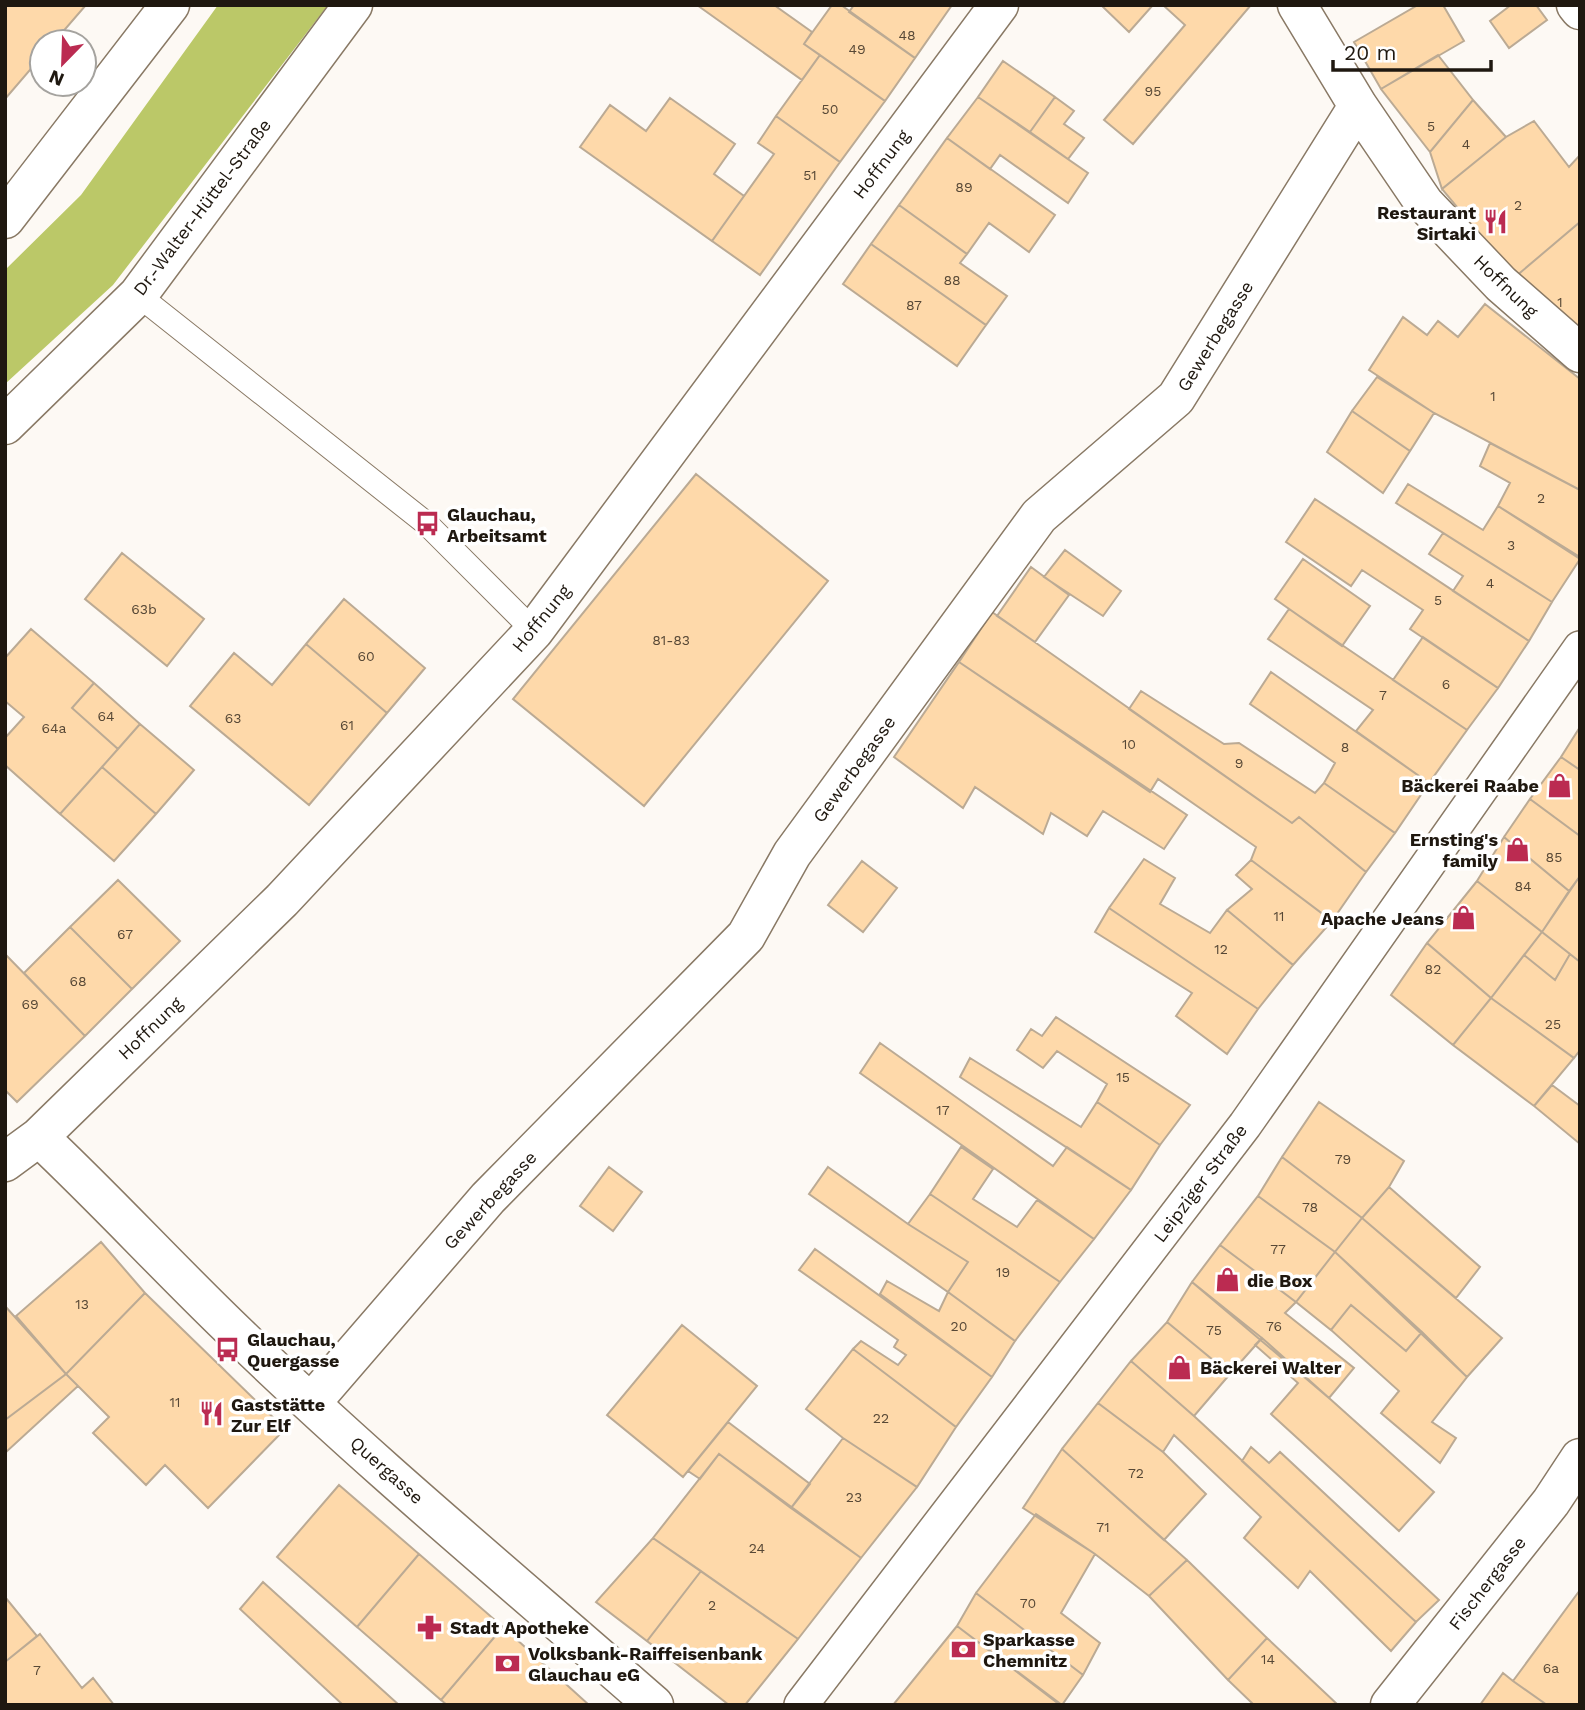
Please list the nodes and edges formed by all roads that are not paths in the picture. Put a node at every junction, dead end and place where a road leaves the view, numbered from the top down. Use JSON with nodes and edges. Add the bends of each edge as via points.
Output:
{"nodes":[{"id":1,"x":170,"y":5,"type":"edge"},
{"id":2,"x":353,"y":5,"type":"edge"},
{"id":3,"x":999,"y":5,"type":"edge"},
{"id":4,"x":1297,"y":5,"type":"edge"},
{"id":5,"x":1576,"y":5,"type":"edge"},
{"id":6,"x":1580,"y":10,"type":"edge"},
{"id":7,"x":1358,"y":106,"type":"junction"},
{"id":8,"x":5,"y":219,"type":"edge"},
{"id":9,"x":138,"y":295,"type":"junction"},
{"id":10,"x":1580,"y":353,"type":"edge"},
{"id":11,"x":5,"y":425,"type":"edge"},
{"id":12,"x":534,"y":631,"type":"junction"},
{"id":13,"x":1580,"y":648,"type":"edge"},
{"id":14,"x":39,"y":1137,"type":"junction"},
{"id":15,"x":5,"y":1162,"type":"edge"},
{"id":16,"x":311,"y":1403,"type":"junction"},
{"id":17,"x":1580,"y":1458,"type":"edge"},
{"id":18,"x":654,"y":1705,"type":"edge"},
{"id":19,"x":801,"y":1705,"type":"edge"},
{"id":20,"x":1390,"y":1705,"type":"edge"}],
"edges":[{"from":1,"to":8,"type":"street"},
{"from":2,"to":9,"type":"street","name":"Dr.-Walter-Hüttel-Straße"},
{"from":3,"to":12,"type":"street","name":"Hoffnung"},
{"from":4,"to":7,"type":"street","name":"Hoffnung"},
{"from":5,"to":6,"type":"street"},
{"from":7,"to":10,"type":"street","name":"Hoffnung","via":[[1424,203],[1501,284]]},
{"from":7,"to":16,"type":"street","name":"Gewerbegasse","via":[[1176,398],[1039,516],[792,854],[746,936],[488,1198]]},
{"from":9,"to":11,"type":"street","name":"Dr.-Walter-Hüttel-Straße"},
{"from":9,"to":12,"type":"lane","via":[[427,524]]},
{"from":12,"to":14,"type":"street","name":"Hoffnung","via":[[282,900]]},
{"from":13,"to":19,"type":"street","name":"Leipziger Straße","via":[[1245,1125]]},
{"from":14,"to":15,"type":"street","name":"Hoffnung"},
{"from":14,"to":16,"type":"street","name":"Quergasse"},
{"from":16,"to":18,"type":"street","name":"Quergasse"},
{"from":17,"to":20,"type":"street","name":"Fischergasse","via":[[1551,1502]]}]}
